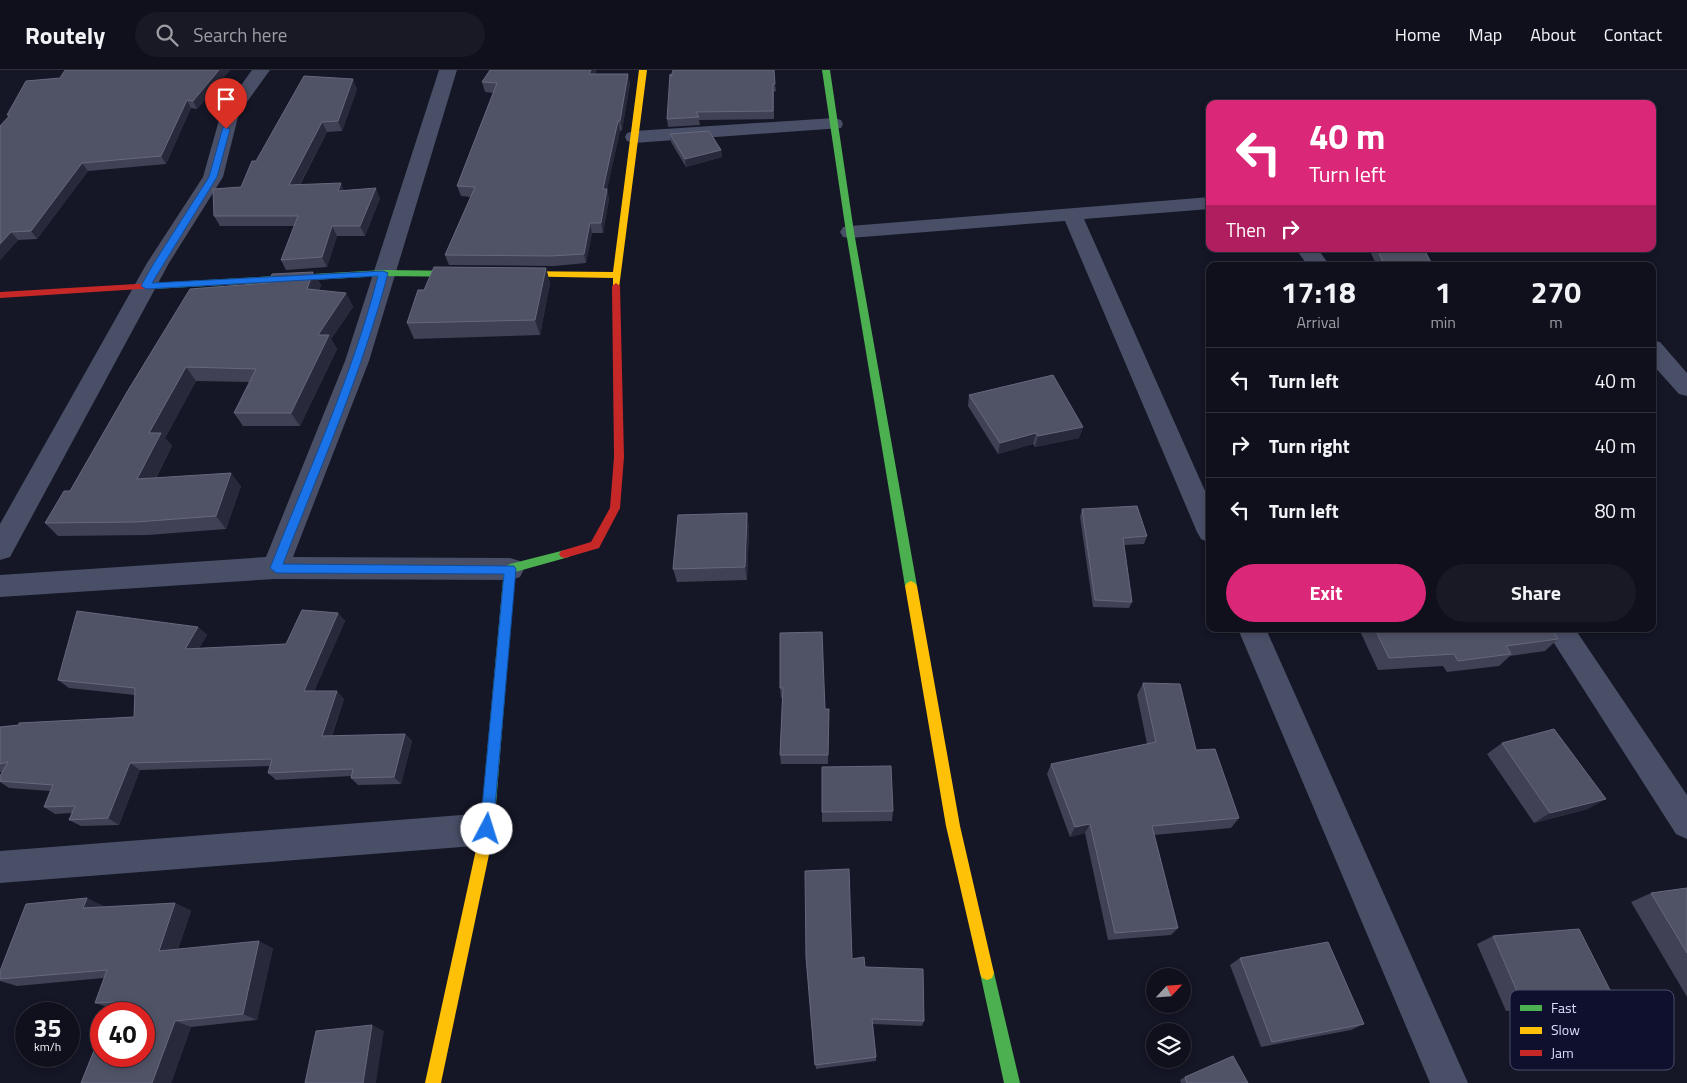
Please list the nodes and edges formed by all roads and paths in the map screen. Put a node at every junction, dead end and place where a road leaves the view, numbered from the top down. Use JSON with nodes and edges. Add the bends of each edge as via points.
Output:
{"nodes":[{"id":1,"x":261,"y":70,"type":"edge"},
{"id":2,"x":448,"y":70,"type":"edge"},
{"id":3,"x":643,"y":70,"type":"edge"},
{"id":4,"x":826,"y":70,"type":"edge"},
{"id":5,"x":834,"y":124,"type":"junction"},
{"id":6,"x":634,"y":137,"type":"junction"},
{"id":7,"x":1206,"y":203,"type":"edge"},
{"id":8,"x":1072,"y":214,"type":"junction"},
{"id":9,"x":850,"y":232,"type":"junction"},
{"id":10,"x":383,"y":273,"type":"junction"},
{"id":11,"x":480,"y":274,"type":"edge"},
{"id":12,"x":499,"y":274,"type":"edge"},
{"id":13,"x":616,"y":275,"type":"junction"},
{"id":14,"x":146,"y":286,"type":"junction"},
{"id":15,"x":0,"y":295,"type":"edge"},
{"id":16,"x":1656,"y":353,"type":"edge"},
{"id":17,"x":1687,"y":388,"type":"edge"},
{"id":18,"x":1206,"y":523,"type":"edge"},
{"id":19,"x":0,"y":549,"type":"edge"},
{"id":20,"x":276,"y":568,"type":"junction"},
{"id":21,"x":510,"y":569,"type":"junction"},
{"id":22,"x":0,"y":586,"type":"edge"},
{"id":23,"x":1253,"y":632,"type":"edge"},
{"id":24,"x":1561,"y":632,"type":"edge"},
{"id":25,"x":1687,"y":823,"type":"edge"},
{"id":26,"x":487,"y":829,"type":"junction"},
{"id":27,"x":0,"y":867,"type":"edge"},
{"id":28,"x":433,"y":1083,"type":"edge"},
{"id":29,"x":1012,"y":1083,"type":"edge"},
{"id":30,"x":1450,"y":1083,"type":"edge"}],
"edges":[{"from":1,"to":14,"type":"street","via":[[230,113],[213,177]]},
{"from":2,"to":10,"type":"street"},
{"from":3,"to":6,"type":"street"},
{"from":4,"to":5,"type":"street"},
{"from":5,"to":6,"type":"street"},
{"from":5,"to":9,"type":"street"},
{"from":6,"to":13,"type":"street"},
{"from":7,"to":8,"type":"street"},
{"from":8,"to":9,"type":"street"},
{"from":8,"to":18,"type":"street"},
{"from":9,"to":29,"type":"street","via":[[953,826]]},
{"from":10,"to":11,"type":"street"},
{"from":10,"to":14,"type":"street"},
{"from":10,"to":20,"type":"street","via":[[357,362]]},
{"from":12,"to":13,"type":"street"},
{"from":13,"to":21,"type":"street","via":[[619,457],[615,508],[595,545]]},
{"from":14,"to":15,"type":"street"},
{"from":14,"to":19,"type":"street"},
{"from":16,"to":17,"type":"street"},
{"from":20,"to":21,"type":"street"},
{"from":20,"to":22,"type":"street"},
{"from":21,"to":26,"type":"street"},
{"from":23,"to":30,"type":"street"},
{"from":24,"to":25,"type":"street"},
{"from":26,"to":27,"type":"street"},
{"from":26,"to":28,"type":"street"}]}
